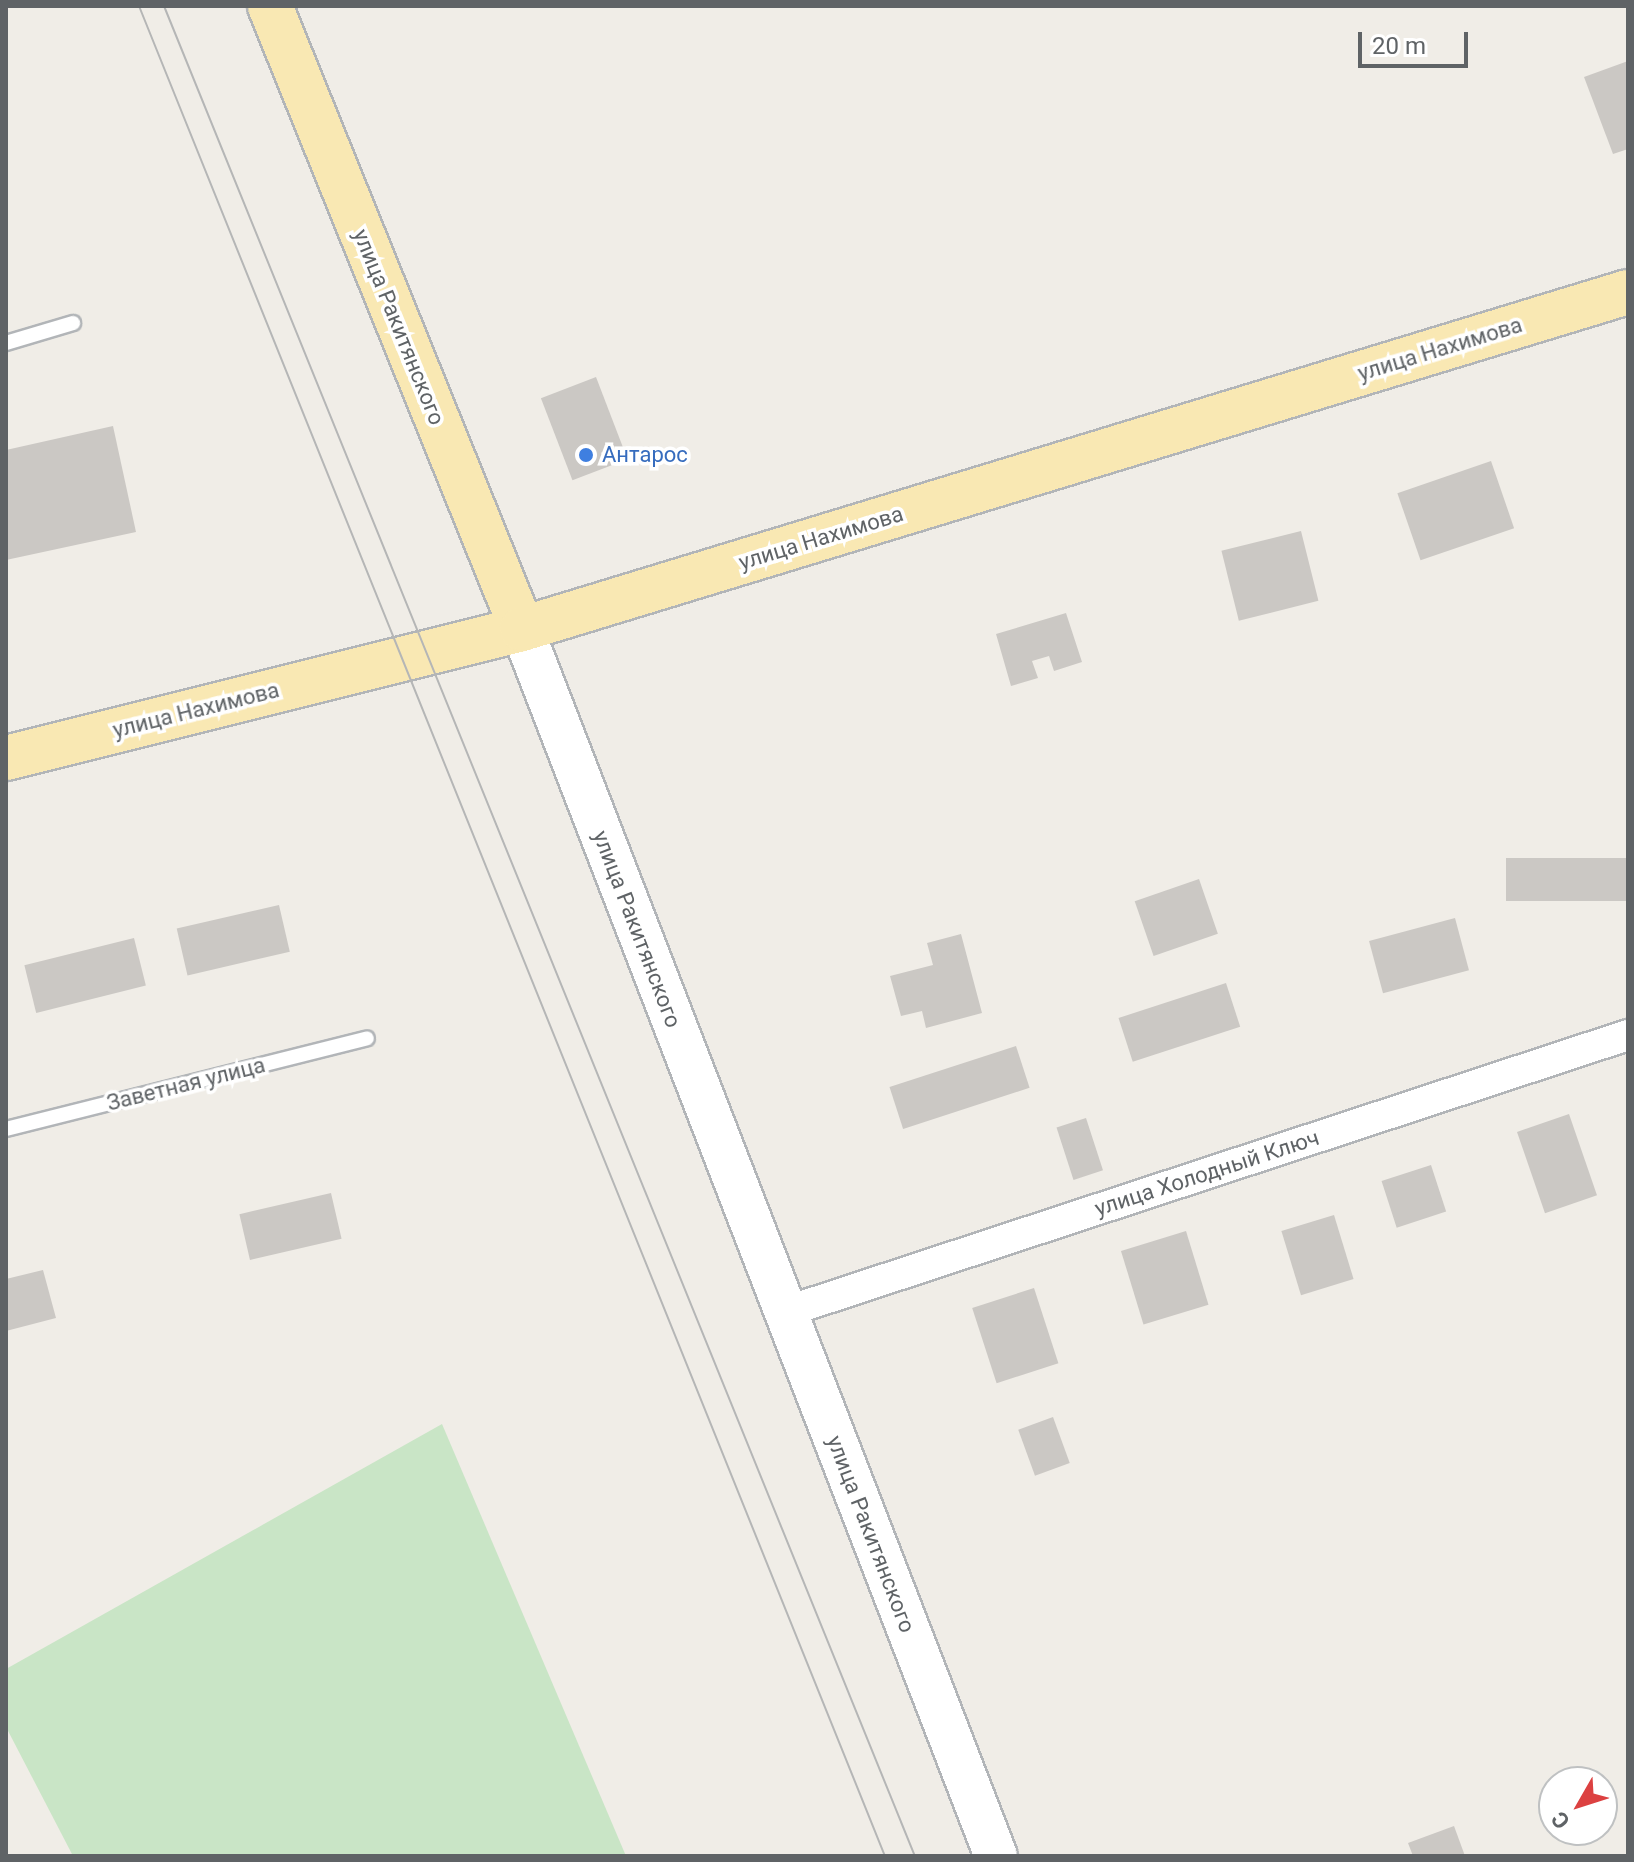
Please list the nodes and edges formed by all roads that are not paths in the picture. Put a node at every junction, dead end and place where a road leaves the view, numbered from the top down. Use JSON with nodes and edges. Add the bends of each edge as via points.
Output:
{"nodes":[{"id":1,"x":270,"y":6,"type":"edge"},
{"id":2,"x":1628,"y":292,"type":"edge"},
{"id":3,"x":73,"y":323,"type":"dead end"},
{"id":4,"x":6,"y":343,"type":"edge"},
{"id":5,"x":522,"y":629,"type":"junction"},
{"id":6,"x":6,"y":758,"type":"edge"},
{"id":7,"x":1628,"y":1035,"type":"edge"},
{"id":8,"x":367,"y":1038,"type":"dead end"},
{"id":9,"x":6,"y":1129,"type":"edge"},
{"id":10,"x":785,"y":1312,"type":"junction"},
{"id":11,"x":996,"y":1856,"type":"edge"}],
"edges":[{"from":1,"to":5,"type":"main road","name":"улица Ракитянского"},
{"from":2,"to":5,"type":"main road","name":"улица Нахимова"},
{"from":3,"to":4,"type":"lane"},
{"from":5,"to":6,"type":"main road","name":"улица Нахимова"},
{"from":5,"to":10,"type":"main road","name":"улица Ракитянского"},
{"from":7,"to":10,"type":"street","name":"улица Холодный Ключ"},
{"from":8,"to":9,"type":"lane","name":"Заветная улица"},
{"from":10,"to":11,"type":"main road","name":"улица Ракитянского"}]}
